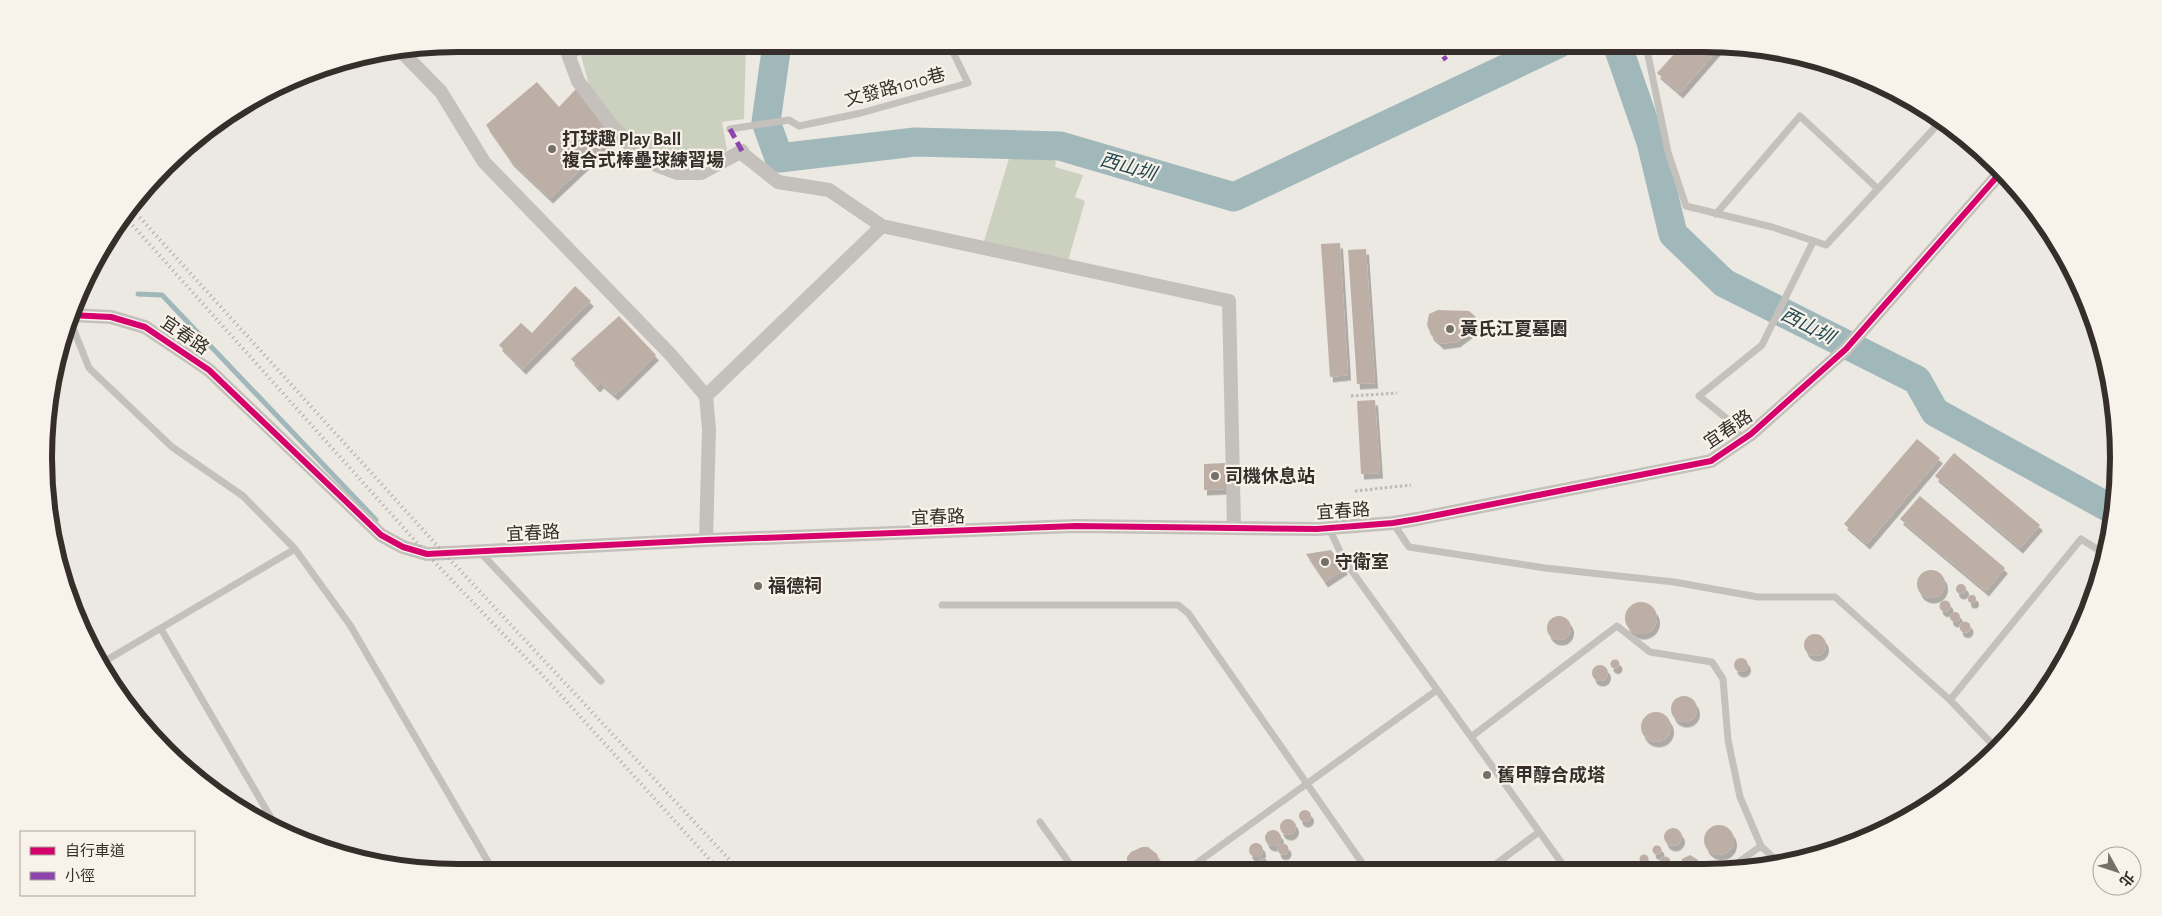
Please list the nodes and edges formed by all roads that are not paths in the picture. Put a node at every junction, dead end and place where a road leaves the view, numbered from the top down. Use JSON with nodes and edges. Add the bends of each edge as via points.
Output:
{"nodes":[{"id":1,"x":571,"y":52,"type":"edge"},
{"id":2,"x":952,"y":52,"type":"edge"},
{"id":3,"x":1647,"y":52,"type":"edge"},
{"id":4,"x":408,"y":56,"type":"edge"},
{"id":5,"x":1937,"y":126,"type":"edge"},
{"id":6,"x":730,"y":129,"type":"dead end"},
{"id":7,"x":1996,"y":177,"type":"edge"},
{"id":8,"x":1878,"y":189,"type":"junction"},
{"id":9,"x":1716,"y":214,"type":"junction"},
{"id":10,"x":882,"y":226,"type":"junction"},
{"id":11,"x":1813,"y":242,"type":"junction"},
{"id":12,"x":78,"y":316,"type":"edge"},
{"id":13,"x":74,"y":327,"type":"edge"},
{"id":14,"x":706,"y":396,"type":"junction"},
{"id":15,"x":1742,"y":440,"type":"junction"},
{"id":16,"x":1393,"y":523,"type":"junction"},
{"id":17,"x":1234,"y":527,"type":"junction"},
{"id":18,"x":1328,"y":528,"type":"junction"},
{"id":19,"x":706,"y":540,"type":"junction"},
{"id":20,"x":295,"y":549,"type":"junction"},
{"id":21,"x":2099,"y":550,"type":"edge"},
{"id":22,"x":478,"y":551,"type":"junction"},
{"id":23,"x":942,"y":605,"type":"dead end"},
{"id":24,"x":161,"y":628,"type":"junction"},
{"id":25,"x":108,"y":662,"type":"edge"},
{"id":26,"x":601,"y":681,"type":"dead end"},
{"id":27,"x":1437,"y":690,"type":"junction"},
{"id":28,"x":1950,"y":700,"type":"junction"},
{"id":29,"x":1471,"y":737,"type":"junction"},
{"id":30,"x":1992,"y":744,"type":"edge"},
{"id":31,"x":1306,"y":783,"type":"junction"},
{"id":32,"x":271,"y":818,"type":"edge"},
{"id":33,"x":1040,"y":822,"type":"dead end"},
{"id":34,"x":1539,"y":832,"type":"junction"},
{"id":35,"x":1761,"y":846,"type":"junction"},
{"id":36,"x":1774,"y":857,"type":"edge"},
{"id":37,"x":1739,"y":862,"type":"edge"},
{"id":38,"x":489,"y":864,"type":"edge"},
{"id":39,"x":1071,"y":864,"type":"edge"},
{"id":40,"x":1195,"y":864,"type":"edge"},
{"id":41,"x":1363,"y":864,"type":"edge"},
{"id":42,"x":1496,"y":864,"type":"edge"},
{"id":43,"x":1562,"y":864,"type":"edge"}],
"edges":[{"from":1,"to":10,"type":"street","via":[[568,54],[578,81],[630,145],[656,164],[677,172],[700,173],[742,151],[778,182],[829,190]]},
{"from":2,"to":6,"type":"lane","name":"文發路1010巷","via":[[968,83],[861,113],[800,126],[788,120]]},
{"from":3,"to":9,"type":"lane","via":[[1668,152],[1686,206]]},
{"from":4,"to":14,"type":"street","via":[[442,92],[484,162],[670,354]]},
{"from":5,"to":8,"type":"lane"},
{"from":7,"to":15,"type":"street","name":"宜春路","via":[[1846,349]]},
{"from":8,"to":9,"type":"lane","via":[[1800,116]]},
{"from":8,"to":11,"type":"lane","via":[[1826,245]]},
{"from":9,"to":11,"type":"lane","via":[[1772,227]]},
{"from":10,"to":14,"type":"street"},
{"from":10,"to":17,"type":"street","via":[[1229,301]]},
{"from":11,"to":15,"type":"lane","via":[[1762,345],[1699,396],[1731,422]]},
{"from":12,"to":22,"type":"street","name":"宜春路","via":[[111,317],[145,327],[209,370],[381,535],[403,547],[427,554]]},
{"from":13,"to":20,"type":"lane","via":[[89,368],[172,447],[243,496]]},
{"from":14,"to":19,"type":"street","via":[[709,429]]},
{"from":15,"to":16,"type":"street","name":"宜春路","via":[[1711,460]]},
{"from":16,"to":18,"type":"street","name":"宜春路"},
{"from":16,"to":28,"type":"lane","via":[[1409,547],[1472,558],[1674,582],[1758,597],[1835,597]]},
{"from":17,"to":18,"type":"street","name":"宜春路"},
{"from":17,"to":19,"type":"street","name":"宜春路","via":[[1076,526]]},
{"from":18,"to":27,"type":"lane","via":[[1344,560]]},
{"from":19,"to":22,"type":"street","name":"宜春路"},
{"from":20,"to":24,"type":"lane"},
{"from":20,"to":38,"type":"lane","via":[[350,625]]},
{"from":21,"to":28,"type":"lane","via":[[2082,539]]},
{"from":22,"to":26,"type":"lane"},
{"from":23,"to":31,"type":"lane","via":[[1178,606],[1188,614]]},
{"from":24,"to":25,"type":"lane"},
{"from":24,"to":32,"type":"lane"},
{"from":27,"to":29,"type":"lane"},
{"from":27,"to":31,"type":"lane"},
{"from":28,"to":30,"type":"lane"},
{"from":29,"to":34,"type":"lane"},
{"from":29,"to":35,"type":"lane","via":[[1617,626],[1650,652],[1712,662],[1723,679],[1728,740],[1740,797]]},
{"from":31,"to":40,"type":"lane"},
{"from":31,"to":41,"type":"lane"},
{"from":33,"to":39,"type":"lane"},
{"from":34,"to":42,"type":"lane"},
{"from":34,"to":43,"type":"lane"},
{"from":35,"to":36,"type":"lane"},
{"from":35,"to":37,"type":"lane"}]}
